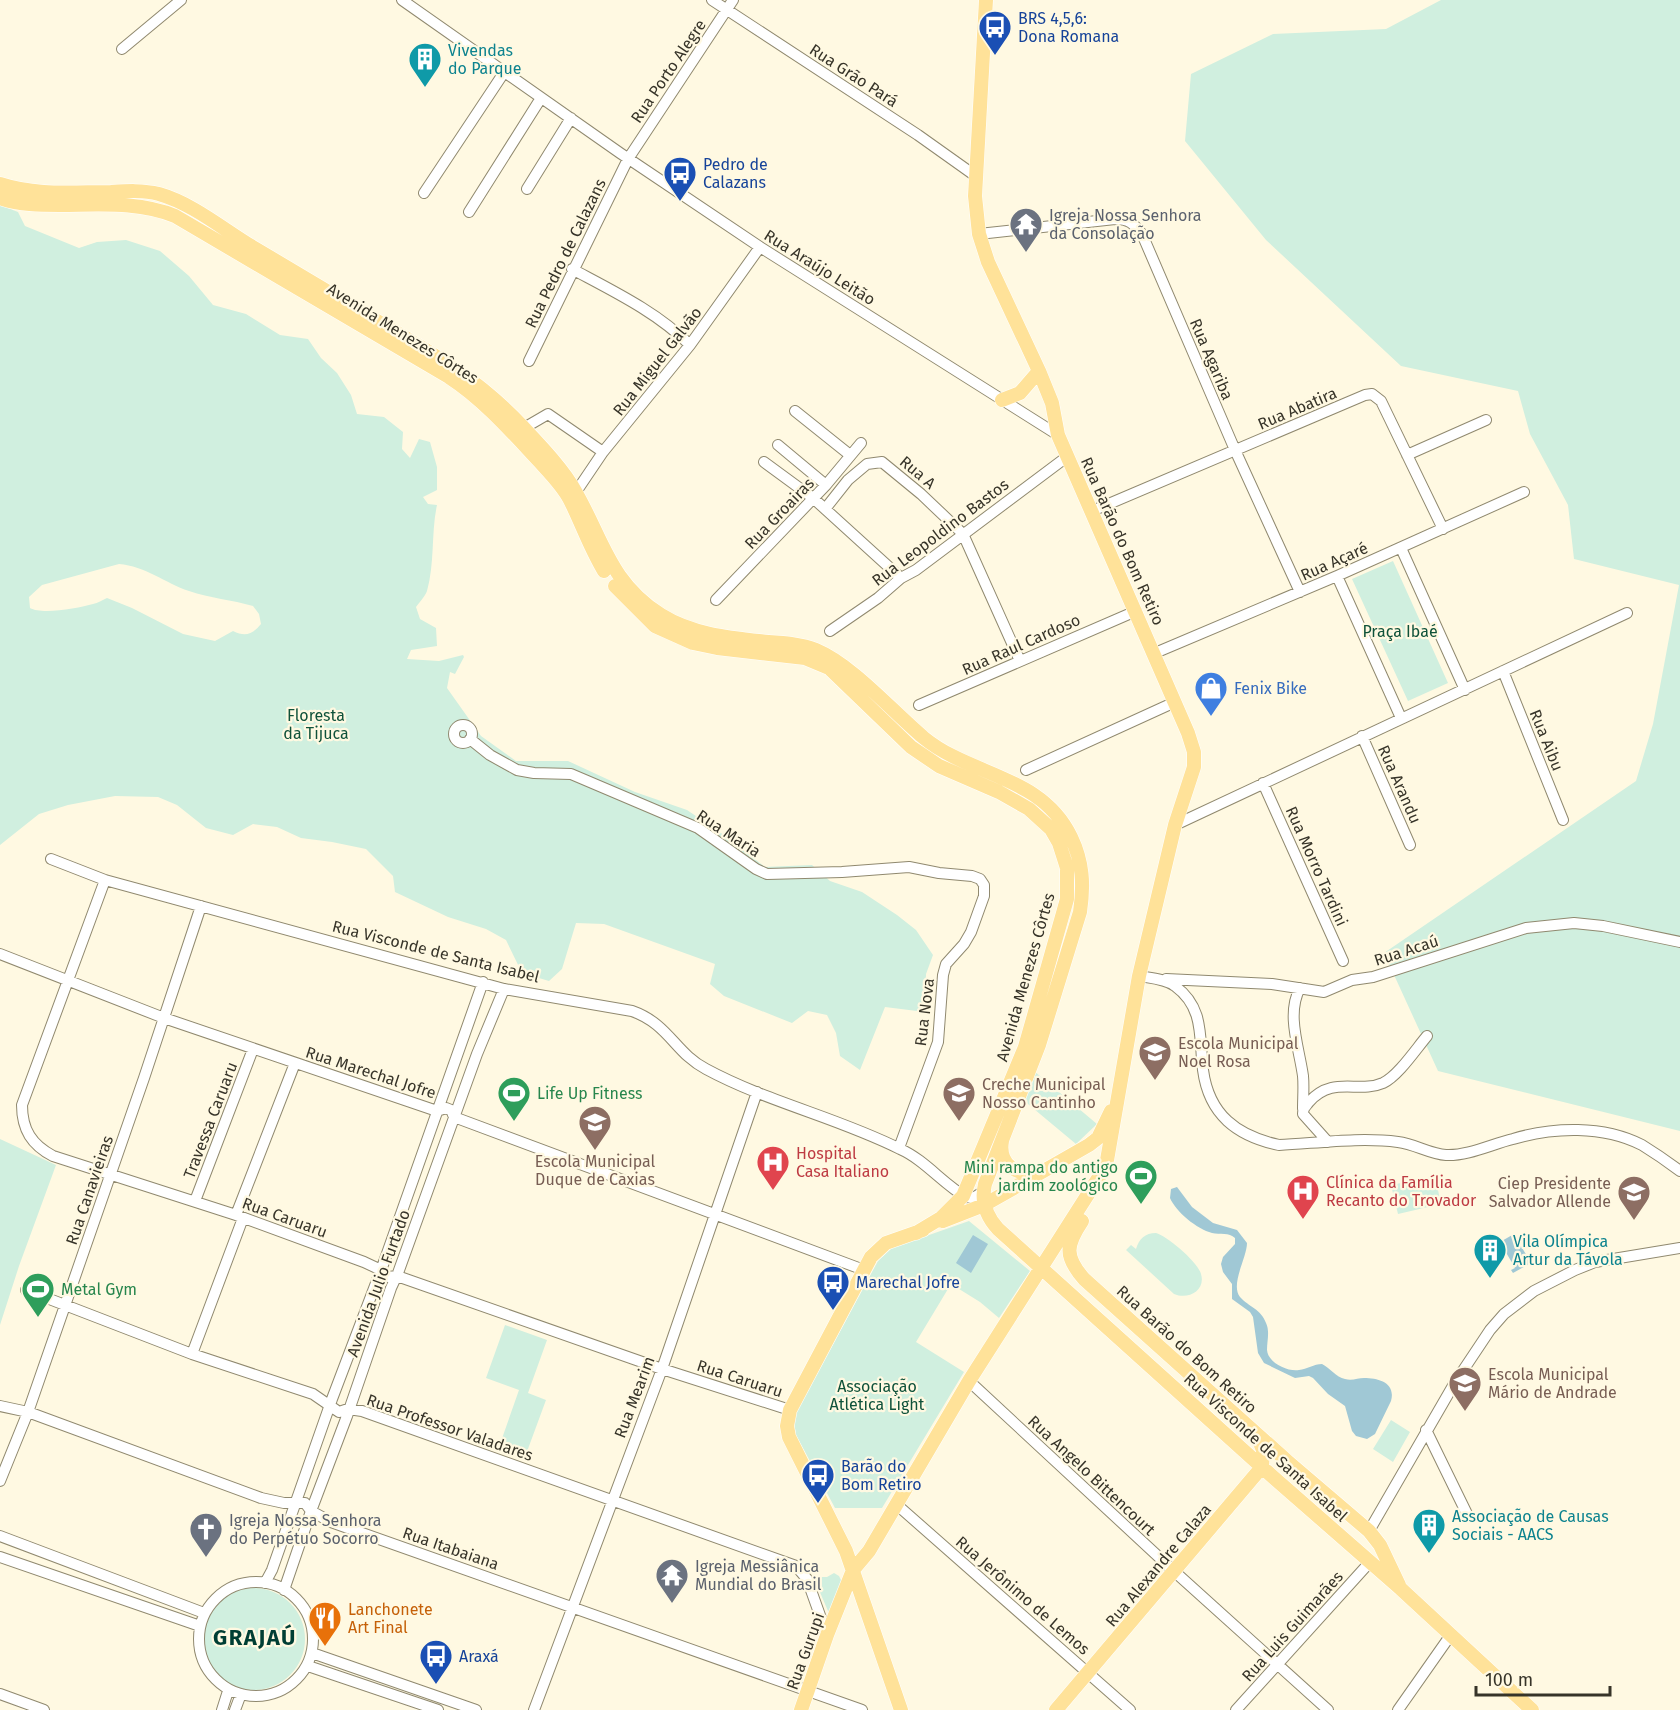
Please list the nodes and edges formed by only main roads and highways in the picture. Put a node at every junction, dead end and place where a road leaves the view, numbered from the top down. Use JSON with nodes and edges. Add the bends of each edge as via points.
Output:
{"nodes":[{"id":1,"x":986,"y":0,"type":"edge"},
{"id":2,"x":0,"y":184,"type":"edge"},
{"id":3,"x":0,"y":198,"type":"edge"},
{"id":4,"x":1039,"y":371,"type":"junction"},
{"id":5,"x":1002,"y":400,"type":"road end"},
{"id":6,"x":1119,"y":1096,"type":"junction"},
{"id":7,"x":1004,"y":1132,"type":"junction"},
{"id":8,"x":1043,"y":1172,"type":"junction"},
{"id":9,"x":984,"y":1198,"type":"junction"},
{"id":10,"x":916,"y":1233,"type":"junction"},
{"id":11,"x":1041,"y":1268,"type":"junction"},
{"id":12,"x":1256,"y":1434,"type":"junction"},
{"id":13,"x":1262,"y":1467,"type":"junction"},
{"id":14,"x":869,"y":1551,"type":"junction"},
{"id":15,"x":853,"y":1570,"type":"junction"},
{"id":16,"x":1401,"y":1589,"type":"junction"},
{"id":17,"x":862,"y":1602,"type":"junction"},
{"id":18,"x":801,"y":1710,"type":"edge"},
{"id":19,"x":901,"y":1710,"type":"edge"},
{"id":20,"x":1056,"y":1710,"type":"edge"},
{"id":21,"x":1532,"y":1710,"type":"edge"}],
"edges":[{"from":1,"to":4,"type":"main road","name":"Rua Barão do Bom Retiro","via":[[975,196],[979,234]]},
{"from":2,"to":7,"type":"main road","name":"Avenida Menezes Côrtes","via":[[33,192],[139,191],[175,200],[452,365],[490,394],[524,428],[576,492],[616,574],[661,615],[718,636],[792,644],[828,656],[935,746],[1035,794],[1056,813],[1076,847],[1083,877],[1080,912],[1039,1045]]},
{"from":3,"to":10,"type":"main road","name":"Avenida Menezes Côrtes","via":[[38,205],[132,205],[175,216],[439,371],[484,405],[553,477],[570,499],[610,580],[655,626],[693,643],[805,658],[829,668],[923,756],[1029,809],[1051,829],[1064,855],[1067,899],[1025,1047],[963,1196],[941,1218]]},
{"from":4,"to":5,"type":"main road","via":[[1020,393]]},
{"from":4,"to":6,"type":"main road","name":"Rua Barão do Bom Retiro","via":[[1052,403],[1058,435],[1155,653],[1192,742],[1195,759],[1139,976]]},
{"from":6,"to":8,"type":"main road","via":[[1098,1138]]},
{"from":6,"to":11,"type":"main road","name":"Rua Barão do Bom Retiro","via":[[1101,1175]]},
{"from":6,"to":12,"type":"main road","name":"Rua Barão do Bom Retiro","via":[[1116,1164],[1074,1233],[1069,1248],[1071,1260],[1084,1279]]},
{"from":7,"to":8,"type":"main road","via":[[1002,1154],[1010,1168],[1022,1173]]},
{"from":7,"to":9,"type":"main road","name":"Avenida Menezes Côrtes","via":[[992,1161]]},
{"from":8,"to":9,"type":"main road"},
{"from":9,"to":10,"type":"main road"},
{"from":9,"to":11,"type":"main road","name":"Rua Visconde de Santa Isabel","via":[[993,1224]]},
{"from":10,"to":15,"type":"main road","via":[[886,1243],[871,1257],[790,1410],[787,1426]]},
{"from":11,"to":13,"type":"main road","name":"Rua Visconde de Santa Isabel"},
{"from":11,"to":14,"type":"main road","name":"Rua Barão do Bom Retiro"},
{"from":12,"to":13,"type":"main road","via":[[1263,1450]]},
{"from":12,"to":16,"type":"main road","name":"Rua Barão do Bom Retiro","via":[[1369,1531]]},
{"from":13,"to":16,"type":"main road","name":"Rua Visconde de Santa Isabel"},
{"from":13,"to":20,"type":"main road","name":"Rua Alexandre Calaza"},
{"from":14,"to":15,"type":"main road","name":"Rua Barão do Bom Retiro"},
{"from":14,"to":17,"type":"main road","name":"Rua Barão do Bom Retiro"},
{"from":15,"to":17,"type":"main road","name":"Rua Barão do Bom Retiro"},
{"from":15,"to":18,"type":"main road","name":"Rua Gurupi"},
{"from":16,"to":21,"type":"main road","name":"Rua Visconde de Santa Isabel"},
{"from":17,"to":19,"type":"main road","name":"Rua Barão do Bom Retiro"}]}
